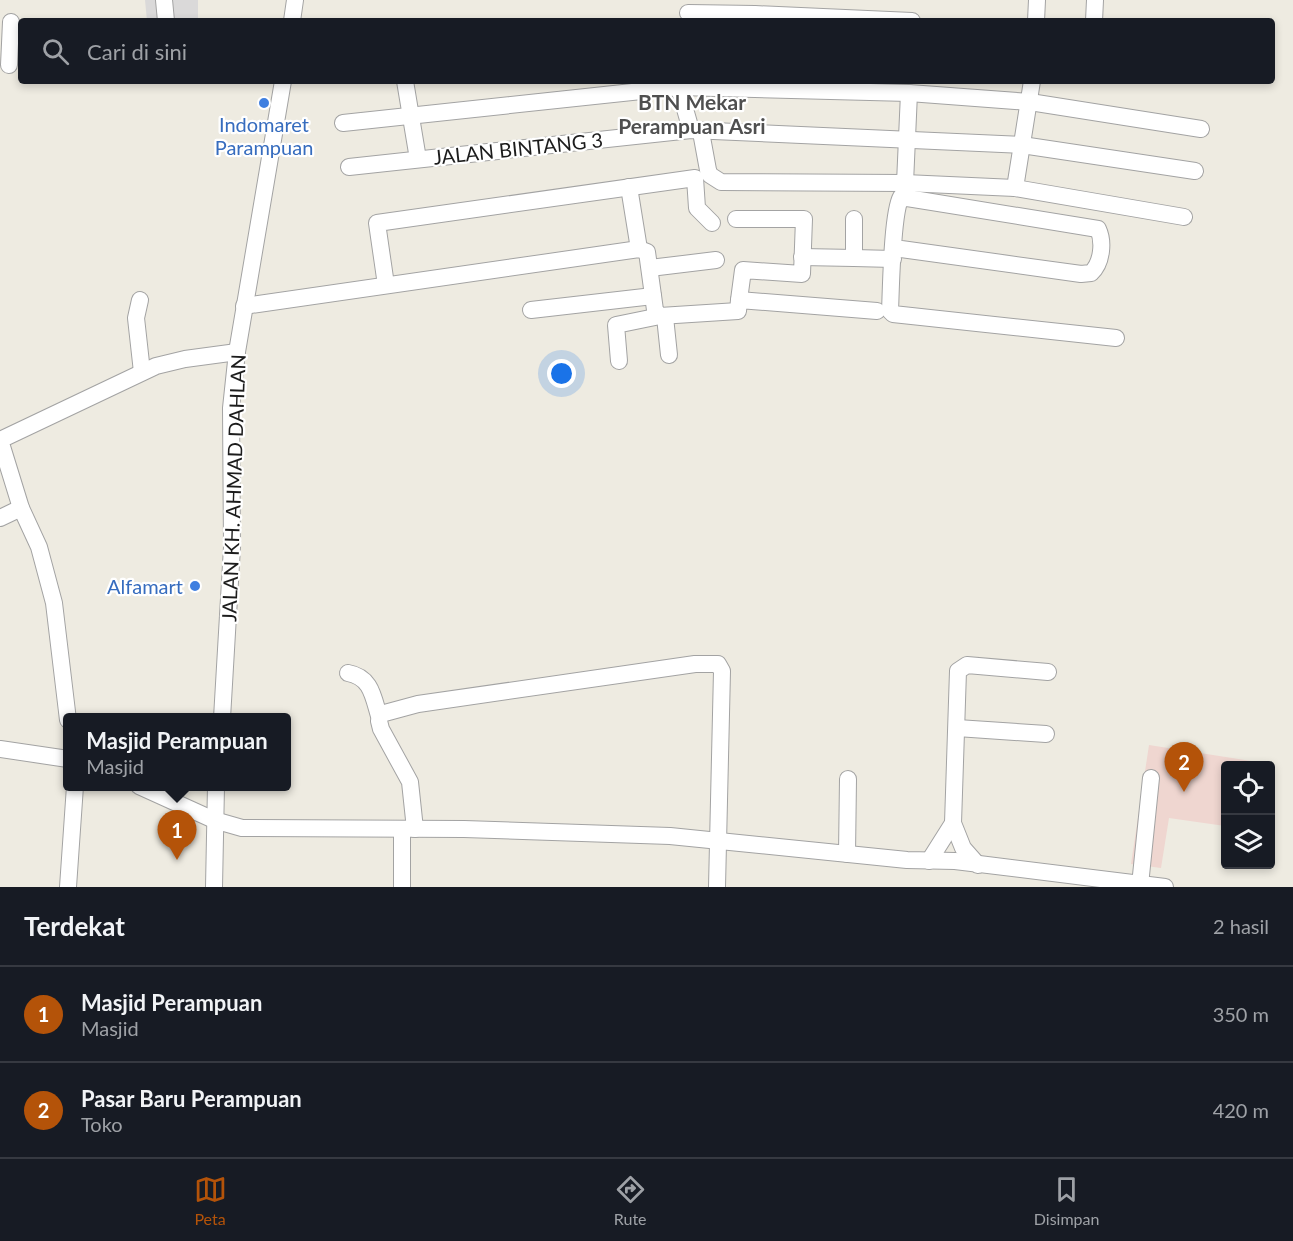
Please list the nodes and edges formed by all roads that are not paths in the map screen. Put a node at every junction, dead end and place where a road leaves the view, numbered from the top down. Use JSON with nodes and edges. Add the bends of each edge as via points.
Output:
{"nodes":[{"id":1,"x":164,"y":0,"type":"edge"},
{"id":2,"x":296,"y":0,"type":"edge"},
{"id":3,"x":1037,"y":0,"type":"edge"},
{"id":4,"x":1095,"y":0,"type":"edge"},
{"id":5,"x":755,"y":7,"type":"edge"},
{"id":6,"x":688,"y":11,"type":"edge"},
{"id":7,"x":166,"y":18,"type":"edge"},
{"id":8,"x":293,"y":18,"type":"edge"},
{"id":9,"x":878,"y":18,"type":"edge"},
{"id":10,"x":1036,"y":18,"type":"edge"},
{"id":11,"x":1094,"y":18,"type":"edge"},
{"id":12,"x":11,"y":22,"type":"edge"},
{"id":13,"x":9,"y":65,"type":"dead end"},
{"id":14,"x":282,"y":84,"type":"edge"},
{"id":15,"x":406,"y":84,"type":"edge"},
{"id":16,"x":678,"y":84,"type":"edge"},
{"id":17,"x":1032,"y":84,"type":"edge"},
{"id":18,"x":909,"y":93,"type":"junction"},
{"id":19,"x":1030,"y":102,"type":"junction"},
{"id":20,"x":411,"y":115,"type":"junction"},
{"id":21,"x":343,"y":123,"type":"dead end"},
{"id":22,"x":1201,"y":129,"type":"dead end"},
{"id":23,"x":696,"y":131,"type":"junction"},
{"id":24,"x":907,"y":141,"type":"junction"},
{"id":25,"x":1022,"y":145,"type":"junction"},
{"id":26,"x":417,"y":159,"type":"junction"},
{"id":27,"x":349,"y":167,"type":"dead end"},
{"id":28,"x":1195,"y":171,"type":"dead end"},
{"id":29,"x":904,"y":183,"type":"junction"},
{"id":30,"x":629,"y":187,"type":"junction"},
{"id":31,"x":1015,"y":188,"type":"junction"},
{"id":32,"x":1184,"y":217,"type":"dead end"},
{"id":33,"x":736,"y":219,"type":"dead end"},
{"id":34,"x":854,"y":219,"type":"dead end"},
{"id":35,"x":712,"y":223,"type":"dead end"},
{"id":36,"x":639,"y":249,"type":"junction"},
{"id":37,"x":894,"y":254,"type":"junction"},
{"id":38,"x":802,"y":257,"type":"junction"},
{"id":39,"x":854,"y":258,"type":"junction"},
{"id":40,"x":716,"y":261,"type":"dead end"},
{"id":41,"x":650,"y":268,"type":"junction"},
{"id":42,"x":386,"y":285,"type":"junction"},
{"id":43,"x":654,"y":296,"type":"junction"},
{"id":44,"x":140,"y":300,"type":"dead end"},
{"id":45,"x":739,"y":300,"type":"junction"},
{"id":46,"x":244,"y":306,"type":"junction"},
{"id":47,"x":531,"y":310,"type":"dead end"},
{"id":48,"x":877,"y":312,"type":"dead end"},
{"id":49,"x":662,"y":316,"type":"junction"},
{"id":50,"x":1116,"y":338,"type":"dead end"},
{"id":51,"x":237,"y":352,"type":"junction"},
{"id":52,"x":669,"y":355,"type":"dead end"},
{"id":53,"x":619,"y":361,"type":"dead end"},
{"id":54,"x":142,"y":372,"type":"junction"},
{"id":55,"x":21,"y":508,"type":"junction"},
{"id":56,"x":0,"y":518,"type":"edge"},
{"id":57,"x":1048,"y":672,"type":"dead end"},
{"id":58,"x":348,"y":673,"type":"dead end"},
{"id":59,"x":67,"y":713,"type":"edge"},
{"id":60,"x":222,"y":713,"type":"edge"},
{"id":61,"x":380,"y":717,"type":"junction"},
{"id":62,"x":957,"y":728,"type":"junction"},
{"id":63,"x":1046,"y":734,"type":"dead end"},
{"id":64,"x":0,"y":749,"type":"edge"},
{"id":65,"x":63,"y":758,"type":"edge"},
{"id":66,"x":1151,"y":778,"type":"dead end"},
{"id":67,"x":849,"y":779,"type":"dead end"},
{"id":68,"x":75,"y":791,"type":"edge"},
{"id":69,"x":150,"y":791,"type":"edge"},
{"id":70,"x":216,"y":791,"type":"edge"},
{"id":71,"x":214,"y":820,"type":"junction"},
{"id":72,"x":953,"y":823,"type":"junction"},
{"id":73,"x":408,"y":829,"type":"junction"},
{"id":74,"x":719,"y":840,"type":"junction"},
{"id":75,"x":847,"y":854,"type":"junction"},
{"id":76,"x":929,"y":861,"type":"junction"},
{"id":77,"x":978,"y":865,"type":"junction"},
{"id":78,"x":1130,"y":885,"type":"edge"},
{"id":79,"x":68,"y":887,"type":"edge"},
{"id":80,"x":214,"y":887,"type":"edge"},
{"id":81,"x":402,"y":887,"type":"edge"},
{"id":82,"x":717,"y":887,"type":"edge"},
{"id":83,"x":1165,"y":887,"type":"edge"}],
"edges":[{"from":1,"to":7,"type":"street"},
{"from":2,"to":8,"type":"street"},
{"from":3,"to":10,"type":"street"},
{"from":4,"to":11,"type":"street"},
{"from":5,"to":6,"type":"street"},
{"from":5,"to":9,"type":"street"},
{"from":12,"to":13,"type":"street"},
{"from":14,"to":46,"type":"street","name":"JALAN KH. AHMAD DAHLAN"},
{"from":15,"to":20,"type":"street"},
{"from":16,"to":18,"type":"street"},
{"from":16,"to":20,"type":"street"},
{"from":16,"to":23,"type":"street"},
{"from":17,"to":19,"type":"street"},
{"from":18,"to":19,"type":"street"},
{"from":18,"to":24,"type":"street"},
{"from":19,"to":22,"type":"street"},
{"from":19,"to":25,"type":"street"},
{"from":20,"to":21,"type":"street"},
{"from":20,"to":26,"type":"street"},
{"from":23,"to":24,"type":"street","name":"JALAN BINTANG 3"},
{"from":23,"to":26,"type":"street","name":"JALAN BINTANG 3"},
{"from":23,"to":29,"type":"street","via":[[708,170],[721,182]]},
{"from":24,"to":25,"type":"street","name":"JALAN BINTANG 3"},
{"from":24,"to":29,"type":"street"},
{"from":25,"to":28,"type":"street","name":"JALAN BINTANG 3"},
{"from":25,"to":31,"type":"street"},
{"from":26,"to":27,"type":"street","name":"JALAN BINTANG 3"},
{"from":29,"to":31,"type":"street"},
{"from":30,"to":35,"type":"street","via":[[695,178],[697,208]]},
{"from":30,"to":36,"type":"street"},
{"from":30,"to":42,"type":"street","via":[[377,223]]},
{"from":31,"to":32,"type":"street"},
{"from":33,"to":38,"type":"street","via":[[804,219]]},
{"from":34,"to":39,"type":"street"},
{"from":36,"to":41,"type":"street","via":[[647,252]]},
{"from":36,"to":42,"type":"street"},
{"from":37,"to":37,"type":"street","via":[[1081,274],[1096,268],[1101,236],[1095,228],[908,196],[901,197],[899,202]]},
{"from":37,"to":39,"type":"street"},
{"from":37,"to":50,"type":"street","via":[[890,311],[893,314]]},
{"from":38,"to":39,"type":"street"},
{"from":38,"to":45,"type":"street","via":[[802,274],[743,270]]},
{"from":40,"to":41,"type":"street"},
{"from":41,"to":43,"type":"street"},
{"from":42,"to":46,"type":"street"},
{"from":43,"to":47,"type":"street"},
{"from":43,"to":49,"type":"street","via":[[656,314]]},
{"from":44,"to":54,"type":"street","via":[[137,329]]},
{"from":45,"to":48,"type":"street"},
{"from":45,"to":49,"type":"street","via":[[738,312]]},
{"from":46,"to":51,"type":"street","name":"JALAN KH. AHMAD DAHLAN"},
{"from":49,"to":52,"type":"street"},
{"from":49,"to":53,"type":"street","via":[[616,325]]},
{"from":51,"to":54,"type":"street","via":[[185,358]]},
{"from":51,"to":60,"type":"street","name":"JALAN KH. AHMAD DAHLAN","via":[[231,408],[232,547]]},
{"from":54,"to":55,"type":"street","via":[[0,440]]},
{"from":55,"to":56,"type":"street"},
{"from":55,"to":59,"type":"street","via":[[39,547],[54,603]]},
{"from":57,"to":62,"type":"street","via":[[967,665],[960,668]]},
{"from":58,"to":61,"type":"street","via":[[360,675],[367,682]]},
{"from":61,"to":73,"type":"street","via":[[381,729],[410,782]]},
{"from":61,"to":74,"type":"street","via":[[391,710],[418,704],[695,664],[718,664],[722,671]]},
{"from":62,"to":63,"type":"street"},
{"from":62,"to":72,"type":"street"},
{"from":64,"to":65,"type":"street"},
{"from":66,"to":78,"type":"street"},
{"from":67,"to":75,"type":"street"},
{"from":68,"to":79,"type":"street"},
{"from":69,"to":71,"type":"street"},
{"from":70,"to":71,"type":"street"},
{"from":71,"to":73,"type":"street","via":[[242,828]]},
{"from":71,"to":80,"type":"street"},
{"from":72,"to":76,"type":"street"},
{"from":72,"to":77,"type":"street","via":[[963,848]]},
{"from":73,"to":74,"type":"street","via":[[602,832]]},
{"from":73,"to":81,"type":"street"},
{"from":74,"to":75,"type":"street"},
{"from":74,"to":82,"type":"street"},
{"from":75,"to":76,"type":"street"},
{"from":76,"to":77,"type":"street"},
{"from":77,"to":78,"type":"street"},
{"from":78,"to":83,"type":"street"}]}
